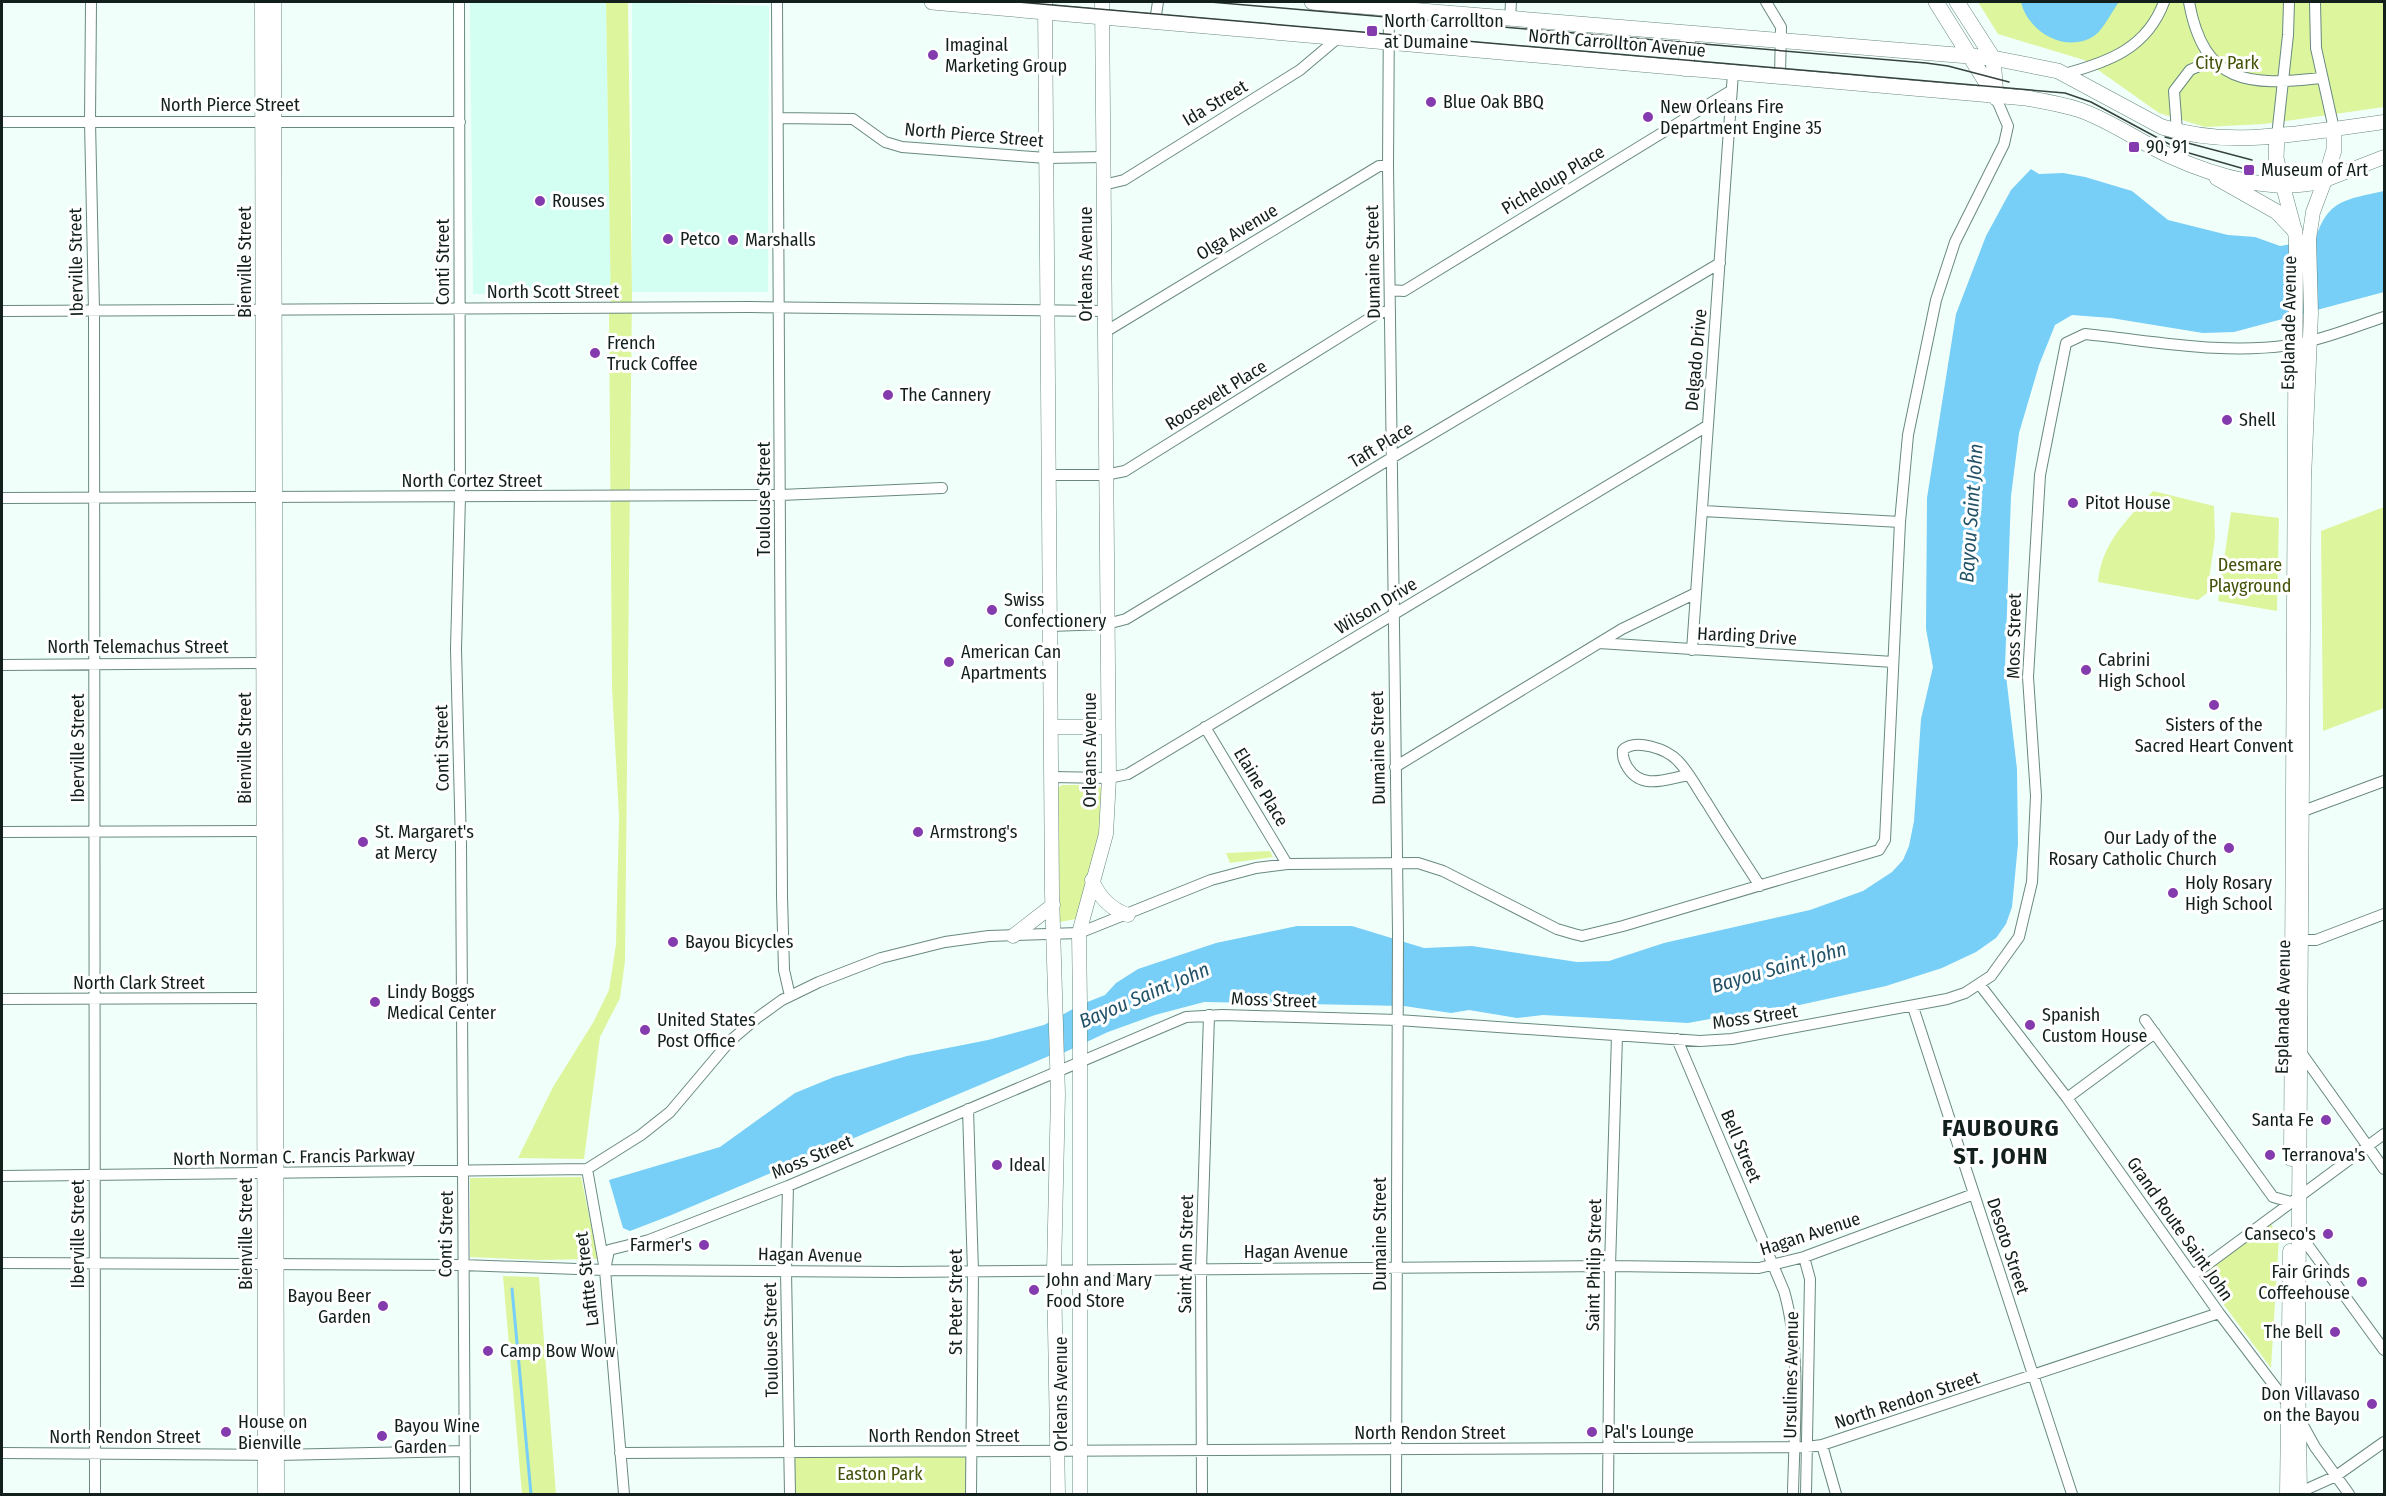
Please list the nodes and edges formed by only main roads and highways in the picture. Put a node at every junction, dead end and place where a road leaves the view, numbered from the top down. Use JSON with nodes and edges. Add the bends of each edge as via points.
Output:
{"nodes":[{"id":1,"x":932,"y":2,"type":"edge"},
{"id":2,"x":1312,"y":2,"type":"edge"},
{"id":3,"x":1936,"y":2,"type":"edge"},
{"id":4,"x":1957,"y":2,"type":"edge"},
{"id":5,"x":958,"y":3,"type":"edge"},
{"id":6,"x":1389,"y":5,"type":"edge"},
{"id":7,"x":1045,"y":6,"type":"edge"},
{"id":8,"x":1102,"y":9,"type":"edge"},
{"id":9,"x":1688,"y":34,"type":"junction"},
{"id":10,"x":1971,"y":58,"type":"junction"},
{"id":11,"x":1993,"y":58,"type":"junction"},
{"id":12,"x":1686,"y":69,"type":"junction"},
{"id":13,"x":1996,"y":98,"type":"junction"},
{"id":14,"x":2334,"y":129,"type":"joint"},
{"id":15,"x":2277,"y":136,"type":"junction"},
{"id":16,"x":2197,"y":166,"type":"junction"},
{"id":17,"x":2325,"y":180,"type":"joint"},
{"id":18,"x":2283,"y":186,"type":"junction"},
{"id":19,"x":2296,"y":237,"type":"road end"}],
"edges":[{"from":1,"to":5,"type":"main road","name":"North Carrollton Avenue"},
{"from":2,"to":6,"type":"main road","name":"North Carrollton Avenue"},
{"from":3,"to":10,"type":"main road"},
{"from":4,"to":11,"type":"main road"},
{"from":5,"to":7,"type":"main road","name":"North Carrollton Avenue"},
{"from":6,"to":9,"type":"main road","name":"North Carrollton Avenue"},
{"from":7,"to":8,"type":"main road","name":"North Carrollton Avenue"},
{"from":8,"to":12,"type":"main road","name":"North Carrollton Avenue","via":[[1155,21]]},
{"from":9,"to":10,"type":"main road","name":"North Carrollton Avenue"},
{"from":9,"to":12,"type":"main road"},
{"from":10,"to":11,"type":"main road","name":"North Carrollton Avenue"},
{"from":10,"to":13,"type":"main road"},
{"from":11,"to":13,"type":"main road"},
{"from":11,"to":15,"type":"main road","name":"North Carrollton Avenue","via":[[2064,74],[2162,127],[2204,138]]},
{"from":12,"to":13,"type":"main road","name":"North Carrollton Avenue"},
{"from":13,"to":16,"type":"main road","name":"North Carrollton Avenue","via":[[2053,102],[2081,111]]},
{"from":14,"to":15,"type":"main road","name":"North Carrollton Avenue"},
{"from":14,"to":17,"type":"main road","name":"Esplanade Avenue","via":[[2334,150]]},
{"from":15,"to":18,"type":"main road","name":"Esplanade Avenue","via":[[2276,158]]},
{"from":16,"to":18,"type":"main road","name":"North Carrollton Avenue","via":[[2247,181]]},
{"from":16,"to":19,"type":"main road","via":[[2277,212]]},
{"from":17,"to":18,"type":"main road","name":"North Carrollton Avenue"}]}
